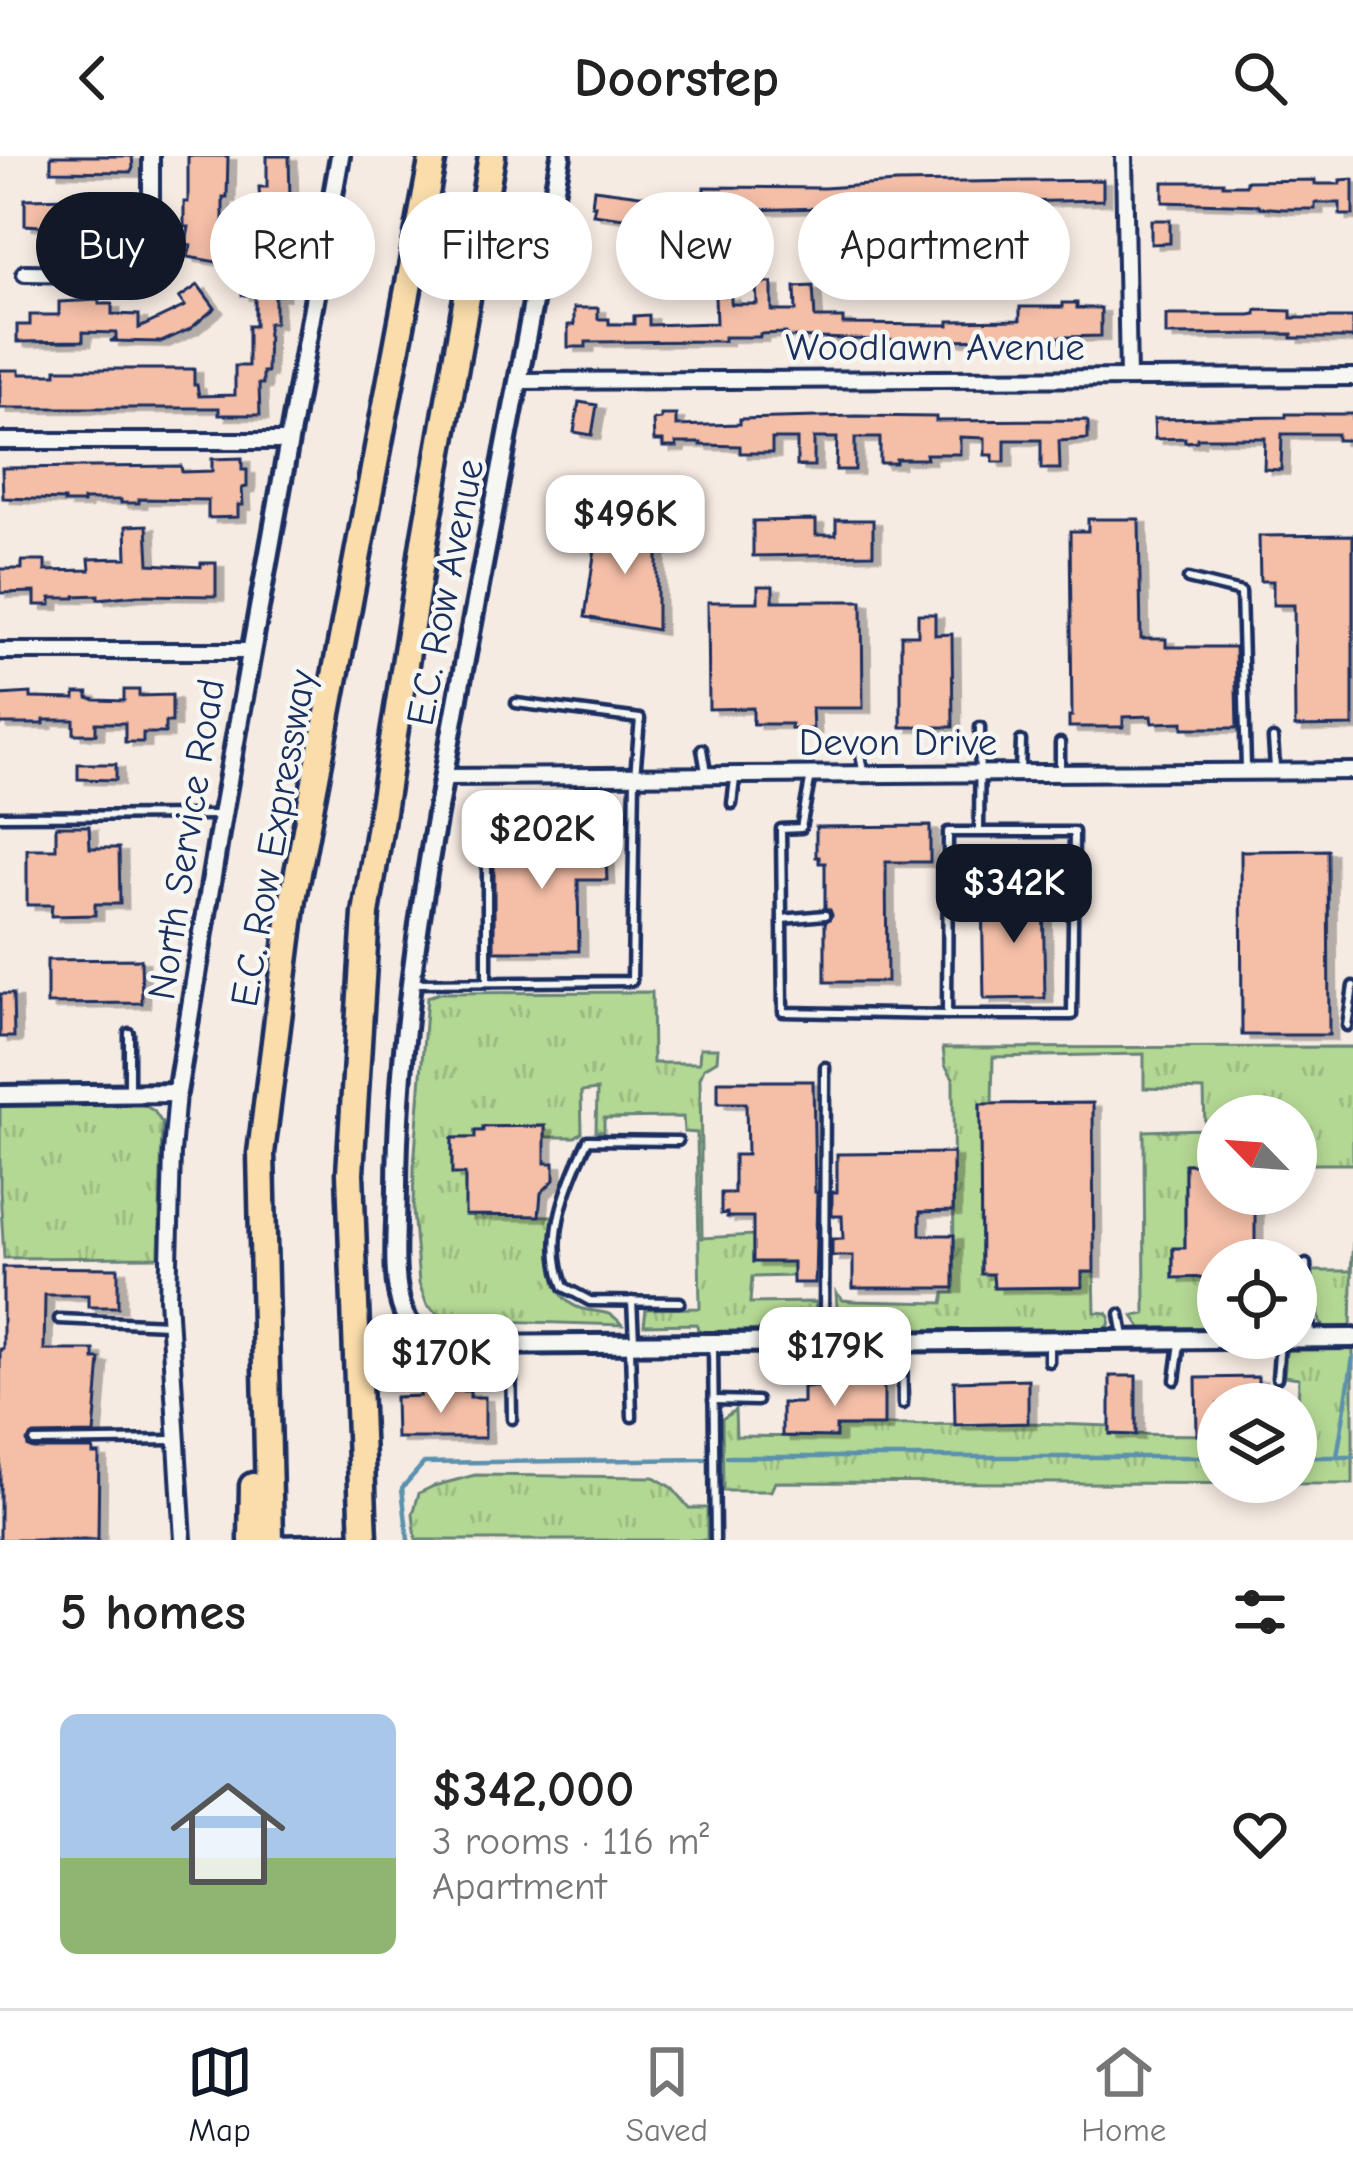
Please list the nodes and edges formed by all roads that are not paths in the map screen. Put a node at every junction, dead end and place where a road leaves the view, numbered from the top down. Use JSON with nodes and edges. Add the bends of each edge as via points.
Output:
{"nodes":[{"id":1,"x":152,"y":156,"type":"edge"},
{"id":2,"x":340,"y":156,"type":"edge"},
{"id":3,"x":433,"y":156,"type":"edge"},
{"id":4,"x":492,"y":156,"type":"edge"},
{"id":5,"x":561,"y":156,"type":"edge"},
{"id":6,"x":1124,"y":156,"type":"edge"},
{"id":7,"x":25,"y":273,"type":"dead end"},
{"id":8,"x":1353,"y":377,"type":"edge"},
{"id":9,"x":1128,"y":378,"type":"junction"},
{"id":10,"x":518,"y":381,"type":"junction"},
{"id":11,"x":0,"y":441,"type":"edge"},
{"id":12,"x":287,"y":441,"type":"junction"},
{"id":13,"x":1188,"y":579,"type":"dead end"},
{"id":14,"x":0,"y":651,"type":"edge"},
{"id":15,"x":250,"y":651,"type":"junction"},
{"id":16,"x":516,"y":703,"type":"dead end"},
{"id":17,"x":980,"y":728,"type":"dead end"},
{"id":18,"x":1273,"y":739,"type":"dead end"},
{"id":19,"x":1021,"y":741,"type":"dead end"},
{"id":20,"x":1060,"y":743,"type":"dead end"},
{"id":21,"x":702,"y":749,"type":"dead end"},
{"id":22,"x":860,"y":753,"type":"dead end"},
{"id":23,"x":1177,"y":755,"type":"dead end"},
{"id":24,"x":1246,"y":771,"type":"junction"},
{"id":25,"x":1275,"y":771,"type":"junction"},
{"id":26,"x":1353,"y":771,"type":"edge"},
{"id":27,"x":1176,"y":772,"type":"junction"},
{"id":28,"x":979,"y":773,"type":"junction"},
{"id":29,"x":1020,"y":773,"type":"junction"},
{"id":30,"x":1060,"y":773,"type":"junction"},
{"id":31,"x":863,"y":774,"type":"junction"},
{"id":32,"x":707,"y":775,"type":"junction"},
{"id":33,"x":735,"y":775,"type":"junction"},
{"id":34,"x":811,"y":775,"type":"junction"},
{"id":35,"x":634,"y":776,"type":"junction"},
{"id":36,"x":443,"y":777,"type":"junction"},
{"id":37,"x":732,"y":804,"type":"dead end"},
{"id":38,"x":222,"y":814,"type":"junction"},
{"id":39,"x":0,"y":816,"type":"edge"},
{"id":40,"x":488,"y":832,"type":"dead end"},
{"id":41,"x":979,"y":832,"type":"junction"},
{"id":42,"x":825,"y":915,"type":"dead end"},
{"id":43,"x":782,"y":919,"type":"junction"},
{"id":44,"x":410,"y":982,"type":"junction"},
{"id":45,"x":487,"y":982,"type":"junction"},
{"id":46,"x":1353,"y":986,"type":"edge"},
{"id":47,"x":947,"y":1015,"type":"junction"},
{"id":48,"x":1347,"y":1026,"type":"dead end"},
{"id":49,"x":130,"y":1033,"type":"dead end"},
{"id":50,"x":825,"y":1067,"type":"dead end"},
{"id":51,"x":177,"y":1093,"type":"junction"},
{"id":52,"x":128,"y":1094,"type":"junction"},
{"id":53,"x":0,"y":1095,"type":"edge"},
{"id":54,"x":677,"y":1142,"type":"dead end"},
{"id":55,"x":261,"y":1153,"type":"junction"},
{"id":56,"x":632,"y":1301,"type":"junction"},
{"id":57,"x":680,"y":1301,"type":"dead end"},
{"id":58,"x":1120,"y":1315,"type":"dead end"},
{"id":59,"x":58,"y":1319,"type":"dead end"},
{"id":60,"x":170,"y":1324,"type":"junction"},
{"id":61,"x":417,"y":1332,"type":"junction"},
{"id":62,"x":1317,"y":1338,"type":"edge"},
{"id":63,"x":1353,"y":1338,"type":"edge"},
{"id":64,"x":1181,"y":1339,"type":"junction"},
{"id":65,"x":1197,"y":1339,"type":"edge"},
{"id":66,"x":1048,"y":1340,"type":"junction"},
{"id":67,"x":1125,"y":1340,"type":"junction"},
{"id":68,"x":902,"y":1341,"type":"junction"},
{"id":69,"x":713,"y":1342,"type":"junction"},
{"id":70,"x":826,"y":1342,"type":"junction"},
{"id":71,"x":632,"y":1343,"type":"junction"},
{"id":72,"x":511,"y":1344,"type":"junction"},
{"id":73,"x":1278,"y":1359,"type":"edge"},
{"id":74,"x":1049,"y":1362,"type":"dead end"},
{"id":75,"x":1277,"y":1378,"type":"dead end"},
{"id":76,"x":828,"y":1379,"type":"dead end"},
{"id":77,"x":1175,"y":1380,"type":"dead end"},
{"id":78,"x":512,"y":1382,"type":"junction"},
{"id":79,"x":713,"y":1400,"type":"junction"},
{"id":80,"x":757,"y":1401,"type":"dead end"},
{"id":81,"x":903,"y":1404,"type":"dead end"},
{"id":82,"x":632,"y":1417,"type":"dead end"},
{"id":83,"x":512,"y":1419,"type":"dead end"},
{"id":84,"x":177,"y":1439,"type":"junction"},
{"id":85,"x":34,"y":1442,"type":"dead end"},
{"id":86,"x":364,"y":1539,"type":"edge"},
{"id":87,"x":183,"y":1540,"type":"edge"},
{"id":88,"x":252,"y":1540,"type":"edge"},
{"id":89,"x":270,"y":1540,"type":"edge"},
{"id":90,"x":715,"y":1540,"type":"edge"}],
"edges":[{"from":1,"to":7,"type":"street","via":[[151,275]]},
{"from":2,"to":12,"type":"street","name":"North Service Road"},
{"from":3,"to":55,"type":"highway","name":"E.C. Row Expressway","via":[[293,899]]},
{"from":4,"to":86,"type":"highway","via":[[366,914],[350,1173]]},
{"from":5,"to":10,"type":"street","name":"E.C. Row Avenue"},
{"from":6,"to":9,"type":"street"},
{"from":8,"to":9,"type":"street","name":"Woodlawn Avenue"},
{"from":9,"to":10,"type":"street","name":"Woodlawn Avenue"},
{"from":10,"to":36,"type":"street","name":"E.C. Row Avenue"},
{"from":11,"to":12,"type":"street"},
{"from":12,"to":15,"type":"street","name":"North Service Road"},
{"from":13,"to":24,"type":"lane","via":[[1241,592]]},
{"from":14,"to":15,"type":"street"},
{"from":15,"to":38,"type":"street","name":"North Service Road"},
{"from":16,"to":35,"type":"lane","via":[[640,719]]},
{"from":17,"to":28,"type":"lane"},
{"from":18,"to":25,"type":"lane"},
{"from":19,"to":29,"type":"lane"},
{"from":20,"to":30,"type":"lane"},
{"from":21,"to":32,"type":"lane"},
{"from":22,"to":31,"type":"lane"},
{"from":23,"to":27,"type":"lane"},
{"from":24,"to":25,"type":"street","name":"Devon Drive"},
{"from":24,"to":27,"type":"street","name":"Devon Drive"},
{"from":25,"to":26,"type":"street","name":"Devon Drive"},
{"from":27,"to":30,"type":"street","name":"Devon Drive"},
{"from":28,"to":29,"type":"street","name":"Devon Drive"},
{"from":28,"to":31,"type":"street","name":"Devon Drive"},
{"from":28,"to":41,"type":"lane"},
{"from":29,"to":30,"type":"street","name":"Devon Drive"},
{"from":31,"to":34,"type":"street","name":"Devon Drive"},
{"from":32,"to":33,"type":"street","name":"Devon Drive"},
{"from":32,"to":35,"type":"street","name":"Devon Drive"},
{"from":33,"to":34,"type":"street","name":"Devon Drive"},
{"from":33,"to":37,"type":"lane"},
{"from":34,"to":43,"type":"lane","via":[[802,828],[782,829]]},
{"from":35,"to":36,"type":"street","name":"Devon Drive"},
{"from":35,"to":45,"type":"lane","via":[[632,981]]},
{"from":36,"to":44,"type":"street","name":"E.C. Row Avenue"},
{"from":38,"to":39,"type":"lane"},
{"from":38,"to":51,"type":"street","name":"North Service Road"},
{"from":40,"to":45,"type":"lane"},
{"from":41,"to":47,"type":"lane","via":[[948,832]]},
{"from":41,"to":47,"type":"lane","via":[[1074,832],[1072,1016]]},
{"from":42,"to":43,"type":"lane"},
{"from":43,"to":47,"type":"lane","via":[[783,1012]]},
{"from":44,"to":45,"type":"lane"},
{"from":44,"to":61,"type":"street","name":"E.C. Row Avenue","via":[[396,1264],[402,1311]]},
{"from":46,"to":48,"type":"lane"},
{"from":49,"to":52,"type":"lane"},
{"from":50,"to":70,"type":"lane"},
{"from":51,"to":52,"type":"street"},
{"from":51,"to":60,"type":"street","name":"North Service Road"},
{"from":52,"to":53,"type":"street"},
{"from":54,"to":56,"type":"lane","via":[[588,1140],[558,1215],[564,1287],[590,1301]]},
{"from":55,"to":88,"type":"highway"},
{"from":55,"to":89,"type":"highway","name":"E.C. Row Expressway"},
{"from":56,"to":57,"type":"lane"},
{"from":56,"to":71,"type":"lane"},
{"from":58,"to":67,"type":"lane"},
{"from":59,"to":60,"type":"lane"},
{"from":60,"to":84,"type":"street","name":"North Service Road"},
{"from":61,"to":72,"type":"street","via":[[440,1344]]},
{"from":61,"to":78,"type":"lane","via":[[423,1384]]},
{"from":62,"to":63,"type":"street"},
{"from":64,"to":65,"type":"street"},
{"from":64,"to":67,"type":"street"},
{"from":64,"to":77,"type":"lane"},
{"from":66,"to":67,"type":"street"},
{"from":66,"to":68,"type":"street"},
{"from":66,"to":74,"type":"lane"},
{"from":68,"to":70,"type":"street"},
{"from":68,"to":81,"type":"lane"},
{"from":69,"to":70,"type":"street"},
{"from":69,"to":71,"type":"street"},
{"from":69,"to":79,"type":"lane"},
{"from":70,"to":76,"type":"lane"},
{"from":71,"to":72,"type":"street"},
{"from":71,"to":82,"type":"lane"},
{"from":72,"to":78,"type":"lane"},
{"from":73,"to":75,"type":"lane"},
{"from":78,"to":83,"type":"lane"},
{"from":79,"to":80,"type":"lane"},
{"from":79,"to":90,"type":"lane"},
{"from":84,"to":85,"type":"lane"},
{"from":84,"to":87,"type":"street","name":"North Service Road"},
{"from":86,"to":89,"type":"lane"}]}
